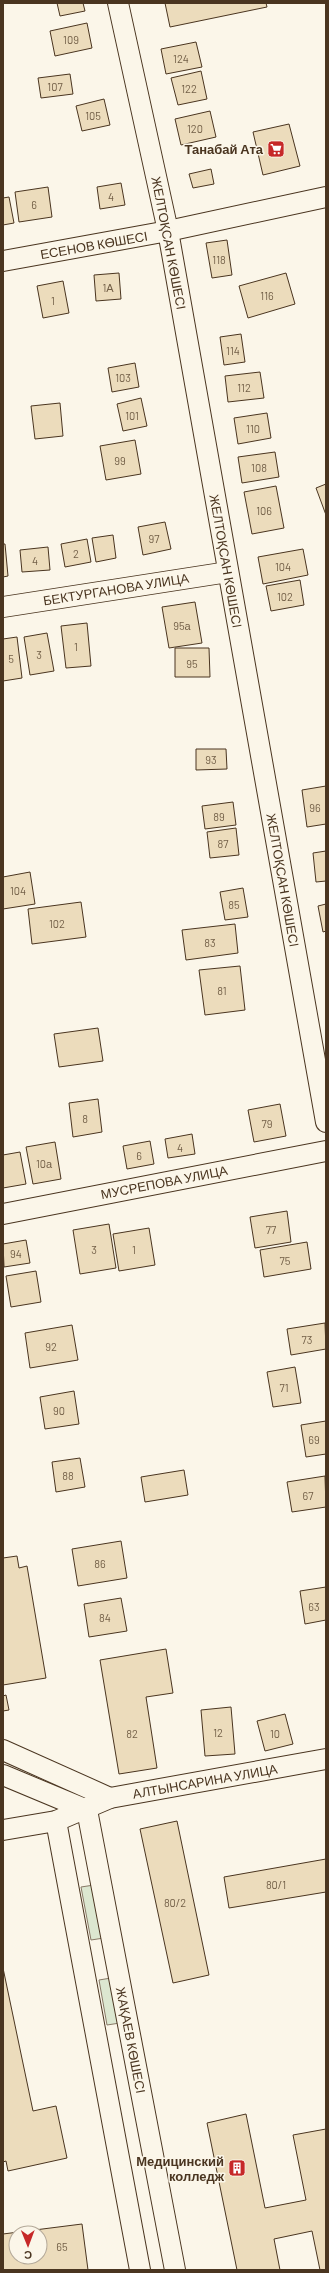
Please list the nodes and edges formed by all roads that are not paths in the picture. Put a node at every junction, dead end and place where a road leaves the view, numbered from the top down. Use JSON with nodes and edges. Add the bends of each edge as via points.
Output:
{"nodes":[{"id":1,"x":118,"y":3,"type":"edge"},
{"id":2,"x":326,"y":197,"type":"edge"},
{"id":3,"x":168,"y":231,"type":"junction"},
{"id":4,"x":3,"y":262,"type":"edge"},
{"id":5,"x":228,"y":572,"type":"junction"},
{"id":6,"x":3,"y":607,"type":"edge"},
{"id":7,"x":326,"y":1122,"type":"edge"},
{"id":8,"x":326,"y":1151,"type":"edge"},
{"id":9,"x":3,"y":1214,"type":"edge"},
{"id":10,"x":3,"y":1750,"type":"edge"},
{"id":11,"x":326,"y":1759,"type":"edge"},
{"id":12,"x":3,"y":1775,"type":"edge"},
{"id":13,"x":110,"y":1798,"type":"junction"},
{"id":14,"x":87,"y":1810,"type":"junction"},
{"id":15,"x":56,"y":1822,"type":"junction"},
{"id":16,"x":3,"y":1830,"type":"edge"},
{"id":17,"x":140,"y":2270,"type":"edge"},
{"id":18,"x":175,"y":2270,"type":"edge"}],
"edges":[{"from":1,"to":3,"type":"street","name":"ЖЕЛТОҚСАН КӨШЕСІ"},
{"from":2,"to":3,"type":"street","name":"ЕСЕНОВ КӨШЕСІ"},
{"from":3,"to":4,"type":"street","name":"ЕСЕНОВ КӨШЕСІ"},
{"from":3,"to":5,"type":"street","name":"ЖЕЛТОҚСАН КӨШЕСІ"},
{"from":5,"to":6,"type":"street","name":"БЕКТУРГАНОВА УЛИЦА"},
{"from":5,"to":7,"type":"street","name":"ЖЕЛТОҚСАН КӨШЕСІ"},
{"from":8,"to":9,"type":"street","name":"МУСРЕПОВА УЛИЦА"},
{"from":10,"to":13,"type":"street"},
{"from":11,"to":13,"type":"street","name":"АЛТЫНСАРИНА УЛИЦА"},
{"from":12,"to":14,"type":"street"},
{"from":13,"to":14,"type":"street","name":"АЛТЫНСАРИНА УЛИЦА"},
{"from":14,"to":15,"type":"street","name":"АЛТЫНСАРИНА УЛИЦА"},
{"from":14,"to":18,"type":"street","name":"ЖАҚАЕВ КӨШЕСІ"},
{"from":15,"to":16,"type":"street","name":"АЛТЫНСАРИНА УЛИЦА"},
{"from":15,"to":17,"type":"street"}]}
